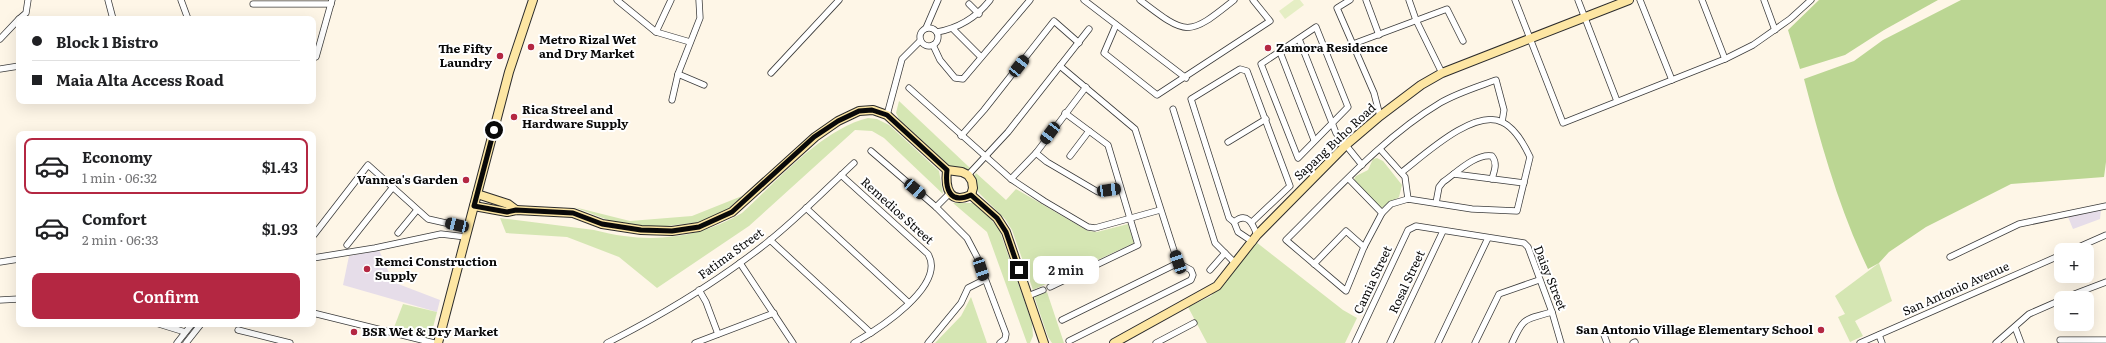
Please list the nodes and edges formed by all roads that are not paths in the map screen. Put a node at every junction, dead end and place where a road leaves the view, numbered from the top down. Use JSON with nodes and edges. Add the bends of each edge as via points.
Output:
{"nodes":[{"id":1,"x":28,"y":0,"type":"edge"},
{"id":2,"x":108,"y":0,"type":"edge"},
{"id":3,"x":181,"y":0,"type":"edge"},
{"id":4,"x":532,"y":0,"type":"edge"},
{"id":5,"x":617,"y":0,"type":"edge"},
{"id":6,"x":671,"y":0,"type":"edge"},
{"id":7,"x":699,"y":0,"type":"edge"},
{"id":8,"x":839,"y":0,"type":"edge"},
{"id":9,"x":938,"y":0,"type":"edge"},
{"id":10,"x":990,"y":0,"type":"edge"},
{"id":11,"x":1030,"y":0,"type":"edge"},
{"id":12,"x":1084,"y":0,"type":"edge"},
{"id":13,"x":1140,"y":0,"type":"edge"},
{"id":14,"x":1234,"y":0,"type":"edge"},
{"id":15,"x":1253,"y":0,"type":"edge"},
{"id":16,"x":1350,"y":0,"type":"edge"},
{"id":17,"x":1366,"y":0,"type":"edge"},
{"id":18,"x":1409,"y":0,"type":"edge"},
{"id":19,"x":1515,"y":0,"type":"edge"},
{"id":20,"x":1578,"y":0,"type":"edge"},
{"id":21,"x":1629,"y":0,"type":"edge"},
{"id":22,"x":1640,"y":0,"type":"edge"},
{"id":23,"x":1702,"y":0,"type":"edge"},
{"id":24,"x":1764,"y":0,"type":"edge"},
{"id":25,"x":1811,"y":0,"type":"edge"},
{"id":26,"x":331,"y":2,"type":"edge"},
{"id":27,"x":1093,"y":2,"type":"edge"},
{"id":28,"x":253,"y":4,"type":"dead end"},
{"id":29,"x":969,"y":4,"type":"dead end"},
{"id":30,"x":979,"y":14,"type":"junction"},
{"id":31,"x":22,"y":16,"type":"edge"},
{"id":32,"x":112,"y":16,"type":"edge"},
{"id":33,"x":187,"y":16,"type":"edge"},
{"id":34,"x":1584,"y":17,"type":"junction"},
{"id":35,"x":1416,"y":20,"type":"junction"},
{"id":36,"x":16,"y":22,"type":"edge"},
{"id":37,"x":1116,"y":25,"type":"junction"},
{"id":38,"x":926,"y":28,"type":"junction"},
{"id":39,"x":953,"y":29,"type":"junction"},
{"id":40,"x":1089,"y":29,"type":"dead end"},
{"id":41,"x":1775,"y":30,"type":"junction"},
{"id":42,"x":656,"y":32,"type":"junction"},
{"id":43,"x":937,"y":32,"type":"junction"},
{"id":44,"x":1379,"y":35,"type":"junction"},
{"id":45,"x":1530,"y":38,"type":"junction"},
{"id":46,"x":0,"y":39,"type":"edge"},
{"id":47,"x":1299,"y":39,"type":"junction"},
{"id":48,"x":920,"y":41,"type":"junction"},
{"id":49,"x":1463,"y":41,"type":"dead end"},
{"id":50,"x":690,"y":42,"type":"junction"},
{"id":51,"x":1079,"y":42,"type":"junction"},
{"id":52,"x":1353,"y":44,"type":"junction"},
{"id":53,"x":933,"y":45,"type":"junction"},
{"id":54,"x":1280,"y":52,"type":"junction"},
{"id":55,"x":316,"y":57,"type":"edge"},
{"id":56,"x":981,"y":57,"type":"junction"},
{"id":57,"x":1725,"y":59,"type":"junction"},
{"id":58,"x":16,"y":66,"type":"edge"},
{"id":59,"x":1060,"y":66,"type":"junction"},
{"id":60,"x":0,"y":69,"type":"edge"},
{"id":61,"x":771,"y":73,"type":"dead end"},
{"id":62,"x":1442,"y":73,"type":"junction"},
{"id":63,"x":678,"y":74,"type":"junction"},
{"id":64,"x":1186,"y":78,"type":"junction"},
{"id":65,"x":1672,"y":80,"type":"junction"},
{"id":66,"x":704,"y":85,"type":"dead end"},
{"id":67,"x":1086,"y":87,"type":"junction"},
{"id":68,"x":909,"y":88,"type":"dead end"},
{"id":69,"x":672,"y":100,"type":"dead end"},
{"id":70,"x":1617,"y":101,"type":"junction"},
{"id":71,"x":1173,"y":109,"type":"dead end"},
{"id":72,"x":1065,"y":113,"type":"junction"},
{"id":73,"x":887,"y":115,"type":"junction"},
{"id":74,"x":1380,"y":116,"type":"junction"},
{"id":75,"x":1266,"y":119,"type":"junction"},
{"id":76,"x":1502,"y":122,"type":"junction"},
{"id":77,"x":1332,"y":123,"type":"junction"},
{"id":78,"x":1089,"y":130,"type":"junction"},
{"id":79,"x":961,"y":136,"type":"junction"},
{"id":80,"x":1314,"y":140,"type":"junction"},
{"id":81,"x":1228,"y":142,"type":"dead end"},
{"id":82,"x":1346,"y":145,"type":"junction"},
{"id":83,"x":1380,"y":150,"type":"junction"},
{"id":84,"x":871,"y":151,"type":"dead end"},
{"id":85,"x":1036,"y":153,"type":"junction"},
{"id":86,"x":1070,"y":156,"type":"dead end"},
{"id":87,"x":985,"y":157,"type":"junction"},
{"id":88,"x":854,"y":163,"type":"dead end"},
{"id":89,"x":1362,"y":165,"type":"junction"},
{"id":90,"x":947,"y":170,"type":"junction"},
{"id":91,"x":1402,"y":172,"type":"junction"},
{"id":92,"x":1454,"y":174,"type":"junction"},
{"id":93,"x":841,"y":175,"type":"junction"},
{"id":94,"x":968,"y":175,"type":"junction"},
{"id":95,"x":1011,"y":179,"type":"junction"},
{"id":96,"x":1349,"y":179,"type":"junction"},
{"id":97,"x":1492,"y":179,"type":"junction"},
{"id":98,"x":1524,"y":182,"type":"junction"},
{"id":99,"x":393,"y":188,"type":"junction"},
{"id":100,"x":1120,"y":188,"type":"junction"},
{"id":101,"x":477,"y":194,"type":"junction"},
{"id":102,"x":948,"y":195,"type":"junction"},
{"id":103,"x":971,"y":195,"type":"junction"},
{"id":104,"x":1408,"y":199,"type":"junction"},
{"id":105,"x":1436,"y":203,"type":"junction"},
{"id":106,"x":474,"y":206,"type":"junction"},
{"id":107,"x":2106,"y":206,"type":"edge"},
{"id":108,"x":806,"y":208,"type":"junction"},
{"id":109,"x":936,"y":208,"type":"junction"},
{"id":110,"x":417,"y":210,"type":"junction"},
{"id":111,"x":516,"y":210,"type":"junction"},
{"id":112,"x":1160,"y":210,"type":"junction"},
{"id":113,"x":1382,"y":213,"type":"junction"},
{"id":114,"x":1130,"y":219,"type":"junction"},
{"id":115,"x":1234,"y":222,"type":"junction"},
{"id":116,"x":1252,"y":222,"type":"junction"},
{"id":117,"x":468,"y":228,"type":"junction"},
{"id":118,"x":1443,"y":231,"type":"junction"},
{"id":119,"x":316,"y":232,"type":"edge"},
{"id":120,"x":398,"y":233,"type":"dead end"},
{"id":121,"x":2106,"y":235,"type":"edge"},
{"id":122,"x":466,"y":237,"type":"junction"},
{"id":123,"x":1255,"y":238,"type":"junction"},
{"id":124,"x":1488,"y":238,"type":"junction"},
{"id":125,"x":770,"y":240,"type":"junction"},
{"id":126,"x":2088,"y":243,"type":"edge"},
{"id":127,"x":347,"y":245,"type":"dead end"},
{"id":128,"x":1364,"y":247,"type":"junction"},
{"id":129,"x":1225,"y":253,"type":"junction"},
{"id":130,"x":1950,"y":257,"type":"dead end"},
{"id":131,"x":316,"y":258,"type":"edge"},
{"id":132,"x":2054,"y":258,"type":"edge"},
{"id":133,"x":16,"y":259,"type":"edge"},
{"id":134,"x":0,"y":262,"type":"edge"},
{"id":135,"x":1178,"y":262,"type":"junction"},
{"id":136,"x":740,"y":263,"type":"junction"},
{"id":137,"x":1235,"y":263,"type":"junction"},
{"id":138,"x":1314,"y":264,"type":"junction"},
{"id":139,"x":1210,"y":270,"type":"dead end"},
{"id":140,"x":984,"y":280,"type":"junction"},
{"id":141,"x":1539,"y":280,"type":"junction"},
{"id":142,"x":2106,"y":282,"type":"edge"},
{"id":143,"x":1050,"y":287,"type":"dead end"},
{"id":144,"x":699,"y":290,"type":"junction"},
{"id":145,"x":1043,"y":290,"type":"dead end"},
{"id":146,"x":2082,"y":291,"type":"edge"},
{"id":147,"x":1028,"y":296,"type":"junction"},
{"id":148,"x":16,"y":299,"type":"edge"},
{"id":149,"x":0,"y":300,"type":"edge"},
{"id":150,"x":909,"y":303,"type":"junction"},
{"id":151,"x":2054,"y":303,"type":"edge"},
{"id":152,"x":1552,"y":312,"type":"junction"},
{"id":153,"x":774,"y":313,"type":"junction"},
{"id":154,"x":316,"y":315,"type":"edge"},
{"id":155,"x":1062,"y":320,"type":"dead end"},
{"id":156,"x":1194,"y":323,"type":"dead end"},
{"id":157,"x":169,"y":327,"type":"edge"},
{"id":158,"x":189,"y":327,"type":"edge"},
{"id":159,"x":199,"y":327,"type":"edge"},
{"id":160,"x":2014,"y":327,"type":"junction"},
{"id":161,"x":238,"y":330,"type":"dead end"},
{"id":162,"x":185,"y":332,"type":"junction"},
{"id":163,"x":871,"y":333,"type":"junction"},
{"id":164,"x":718,"y":334,"type":"junction"},
{"id":165,"x":1604,"y":335,"type":"dead end"},
{"id":166,"x":1879,"y":335,"type":"junction"},
{"id":167,"x":2060,"y":340,"type":"dead end"},
{"id":168,"x":2106,"y":340,"type":"edge"},
{"id":169,"x":1069,"y":341,"type":"dead end"},
{"id":170,"x":177,"y":343,"type":"edge"},
{"id":171,"x":186,"y":343,"type":"edge"},
{"id":172,"x":290,"y":343,"type":"edge"},
{"id":173,"x":434,"y":343,"type":"edge"},
{"id":174,"x":438,"y":343,"type":"edge"},
{"id":175,"x":607,"y":343,"type":"edge"},
{"id":176,"x":695,"y":343,"type":"edge"},
{"id":177,"x":793,"y":343,"type":"edge"},
{"id":178,"x":854,"y":343,"type":"edge"},
{"id":179,"x":928,"y":343,"type":"edge"},
{"id":180,"x":1000,"y":343,"type":"edge"},
{"id":181,"x":1044,"y":343,"type":"edge"},
{"id":182,"x":1114,"y":343,"type":"edge"},
{"id":183,"x":1156,"y":343,"type":"edge"},
{"id":184,"x":1355,"y":343,"type":"edge"},
{"id":185,"x":1390,"y":343,"type":"edge"},
{"id":186,"x":1438,"y":343,"type":"edge"},
{"id":187,"x":1475,"y":343,"type":"edge"},
{"id":188,"x":1512,"y":343,"type":"edge"},
{"id":189,"x":1562,"y":343,"type":"edge"},
{"id":190,"x":1607,"y":343,"type":"edge"},
{"id":191,"x":1860,"y":343,"type":"edge"},
{"id":192,"x":1882,"y":343,"type":"edge"},
{"id":193,"x":1996,"y":343,"type":"edge"},
{"id":194,"x":2020,"y":343,"type":"edge"}],
"edges":[{"from":1,"to":31,"type":"street","via":[[26,13]]},
{"from":2,"to":32,"type":"street"},
{"from":3,"to":33,"type":"street"},
{"from":4,"to":101,"type":"street","via":[[509,72]]},
{"from":5,"to":42,"type":"street"},
{"from":6,"to":42,"type":"street"},
{"from":7,"to":50,"type":"street","via":[[700,18]]},
{"from":8,"to":61,"type":"street"},
{"from":9,"to":38,"type":"street"},
{"from":10,"to":30,"type":"street"},
{"from":11,"to":56,"type":"street"},
{"from":12,"to":27,"type":"street"},
{"from":13,"to":14,"type":"street","via":[[1167,20],[1181,27],[1193,28],[1207,21]]},
{"from":15,"to":64,"type":"street","via":[[1270,21]]},
{"from":16,"to":52,"type":"street","via":[[1337,8]]},
{"from":17,"to":44,"type":"street"},
{"from":18,"to":35,"type":"street"},
{"from":19,"to":45,"type":"street"},
{"from":20,"to":34,"type":"street"},
{"from":21,"to":34,"type":"street","name":"Sapang Buho Road"},
{"from":22,"to":65,"type":"street"},
{"from":23,"to":57,"type":"street"},
{"from":24,"to":41,"type":"street"},
{"from":25,"to":41,"type":"street"},
{"from":26,"to":28,"type":"street"},
{"from":26,"to":55,"type":"street"},
{"from":27,"to":37,"type":"street"},
{"from":29,"to":30,"type":"street"},
{"from":30,"to":39,"type":"street"},
{"from":34,"to":45,"type":"street","name":"Sapang Buho Road"},
{"from":34,"to":70,"type":"street"},
{"from":35,"to":44,"type":"street"},
{"from":35,"to":49,"type":"street","via":[[1447,9]]},
{"from":35,"to":62,"type":"street"},
{"from":36,"to":46,"type":"street"},
{"from":37,"to":64,"type":"street"},
{"from":37,"to":64,"type":"street","via":[[1104,53],[1157,95]]},
{"from":38,"to":43,"type":"street","via":[[932,28]]},
{"from":38,"to":48,"type":"street","via":[[920,34]]},
{"from":39,"to":43,"type":"street"},
{"from":39,"to":56,"type":"street"},
{"from":40,"to":51,"type":"street"},
{"from":41,"to":57,"type":"street"},
{"from":42,"to":50,"type":"street"},
{"from":43,"to":53,"type":"street","via":[[937,40]]},
{"from":44,"to":52,"type":"street"},
{"from":45,"to":62,"type":"street","name":"Sapang Buho Road"},
{"from":45,"to":70,"type":"street","via":[[1563,122]]},
{"from":47,"to":54,"type":"street"},
{"from":47,"to":77,"type":"street"},
{"from":47,"to":77,"type":"street","via":[[1316,27],[1348,107]]},
{"from":48,"to":53,"type":"street","via":[[926,46]]},
{"from":48,"to":73,"type":"street","via":[[902,59]]},
{"from":50,"to":63,"type":"street"},
{"from":51,"to":59,"type":"street"},
{"from":51,"to":79,"type":"street","via":[[1054,22]]},
{"from":52,"to":74,"type":"street","via":[[1374,93]]},
{"from":53,"to":56,"type":"street","via":[[940,60],[955,78],[959,79],[963,79]]},
{"from":54,"to":80,"type":"street"},
{"from":54,"to":80,"type":"street","via":[[1261,64],[1298,158]]},
{"from":57,"to":65,"type":"street"},
{"from":58,"to":60,"type":"street"},
{"from":59,"to":67,"type":"street"},
{"from":59,"to":87,"type":"street"},
{"from":62,"to":74,"type":"street","name":"Sapang Buho Road","via":[[1421,85]]},
{"from":63,"to":66,"type":"street"},
{"from":63,"to":69,"type":"street"},
{"from":65,"to":70,"type":"street"},
{"from":67,"to":72,"type":"street"},
{"from":67,"to":112,"type":"street","via":[[1135,129]]},
{"from":68,"to":79,"type":"street"},
{"from":71,"to":129,"type":"street","via":[[1215,243]]},
{"from":72,"to":78,"type":"street"},
{"from":72,"to":85,"type":"street"},
{"from":73,"to":90,"type":"street"},
{"from":73,"to":111,"type":"street","via":[[872,110],[859,111],[838,121],[814,137],[732,212],[699,227],[672,231],[641,230],[602,224],[573,213]]},
{"from":74,"to":82,"type":"street","name":"Sapang Buho Road"},
{"from":75,"to":81,"type":"street"},
{"from":75,"to":115,"type":"street","via":[[1244,68],[1191,99],[1229,218]]},
{"from":75,"to":116,"type":"street","via":[[1290,186]]},
{"from":76,"to":83,"type":"street","via":[[1504,110],[1496,80],[1440,103]]},
{"from":76,"to":91,"type":"street","via":[[1486,119],[1463,128]]},
{"from":76,"to":98,"type":"street","via":[[1519,136],[1530,157]]},
{"from":77,"to":80,"type":"street"},
{"from":77,"to":82,"type":"street"},
{"from":78,"to":86,"type":"street"},
{"from":78,"to":100,"type":"street","via":[[1108,145]]},
{"from":79,"to":87,"type":"street"},
{"from":82,"to":89,"type":"street"},
{"from":82,"to":123,"type":"street","name":"Sapang Buho Road"},
{"from":83,"to":89,"type":"street"},
{"from":83,"to":91,"type":"street"},
{"from":84,"to":109,"type":"street"},
{"from":85,"to":95,"type":"street"},
{"from":85,"to":100,"type":"street","via":[[1098,192]]},
{"from":87,"to":94,"type":"street"},
{"from":87,"to":95,"type":"street"},
{"from":88,"to":93,"type":"street","name":"Fatima Street"},
{"from":89,"to":96,"type":"street"},
{"from":90,"to":94,"type":"street"},
{"from":90,"to":102,"type":"street"},
{"from":91,"to":104,"type":"street","via":[[1407,182]]},
{"from":92,"to":97,"type":"street"},
{"from":92,"to":97,"type":"street","via":[[1486,155],[1492,156],[1495,160]]},
{"from":92,"to":105,"type":"street","via":[[1439,187]]},
{"from":93,"to":108,"type":"street","name":"Fatima Street"},
{"from":93,"to":150,"type":"street","name":"Remedios Street","via":[[928,254],[932,267],[924,285]]},
{"from":94,"to":103,"type":"street","via":[[972,181]]},
{"from":95,"to":114,"type":"street","via":[[1088,227],[1095,228]]},
{"from":96,"to":113,"type":"street"},
{"from":96,"to":138,"type":"street","via":[[1286,240]]},
{"from":97,"to":98,"type":"street"},
{"from":98,"to":105,"type":"street","via":[[1517,211]]},
{"from":99,"to":110,"type":"street"},
{"from":99,"to":119,"type":"street","via":[[368,165]]},
{"from":99,"to":127,"type":"street"},
{"from":100,"to":114,"type":"street"},
{"from":101,"to":106,"type":"street"},
{"from":101,"to":111,"type":"street","via":[[508,204]]},
{"from":102,"to":103,"type":"street","via":[[956,198]]},
{"from":102,"to":109,"type":"street"},
{"from":103,"to":147,"type":"street","via":[[997,218],[1006,232]]},
{"from":104,"to":105,"type":"street"},
{"from":104,"to":113,"type":"street","via":[[1391,204]]},
{"from":106,"to":111,"type":"street","via":[[507,212]]},
{"from":106,"to":117,"type":"street"},
{"from":107,"to":130,"type":"street","via":[[2019,224]]},
{"from":108,"to":125,"type":"street","name":"Fatima Street"},
{"from":108,"to":150,"type":"street"},
{"from":109,"to":140,"type":"street","via":[[970,241]]},
{"from":110,"to":117,"type":"street","via":[[428,219]]},
{"from":110,"to":120,"type":"street"},
{"from":112,"to":114,"type":"street"},
{"from":112,"to":135,"type":"street"},
{"from":113,"to":128,"type":"street"},
{"from":114,"to":143,"type":"street","via":[[1138,244]]},
{"from":115,"to":116,"type":"street","via":[[1242,217]]},
{"from":115,"to":123,"type":"street","via":[[1238,232]]},
{"from":116,"to":123,"type":"street"},
{"from":117,"to":122,"type":"street"},
{"from":118,"to":124,"type":"street"},
{"from":118,"to":184,"type":"street","name":"Camia Street","via":[[1416,226],[1411,228]]},
{"from":118,"to":185,"type":"street","name":"Rosal Street"},
{"from":121,"to":126,"type":"street"},
{"from":122,"to":131,"type":"street","via":[[442,234]]},
{"from":122,"to":174,"type":"street"},
{"from":123,"to":137,"type":"street","name":"Sapang Buho Road"},
{"from":124,"to":141,"type":"street","name":"Daisy Street","via":[[1524,244]]},
{"from":124,"to":186,"type":"street"},
{"from":125,"to":136,"type":"street","name":"Fatima Street"},
{"from":125,"to":163,"type":"street"},
{"from":128,"to":138,"type":"street","via":[[1346,231]]},
{"from":128,"to":138,"type":"street","via":[[1346,291]]},
{"from":129,"to":137,"type":"street"},
{"from":129,"to":139,"type":"street"},
{"from":132,"to":166,"type":"street","name":"San Antonio Avenue"},
{"from":133,"to":134,"type":"street"},
{"from":135,"to":155,"type":"street"},
{"from":135,"to":169,"type":"street","via":[[1191,270],[1191,280]]},
{"from":136,"to":144,"type":"street","name":"Fatima Street"},
{"from":136,"to":153,"type":"street"},
{"from":137,"to":182,"type":"street","name":"Sapang Buho Road","via":[[1217,286],[1206,294]]},
{"from":140,"to":179,"type":"street","via":[[968,288],[961,303]]},
{"from":140,"to":180,"type":"street","via":[[1006,334]]},
{"from":141,"to":152,"type":"street","name":"Daisy Street"},
{"from":141,"to":187,"type":"street","via":[[1499,294]]},
{"from":142,"to":146,"type":"street"},
{"from":144,"to":164,"type":"street"},
{"from":144,"to":175,"type":"street","name":"Fatima Street","via":[[659,316]]},
{"from":145,"to":147,"type":"street"},
{"from":147,"to":181,"type":"street"},
{"from":148,"to":149,"type":"street"},
{"from":150,"to":163,"type":"street"},
{"from":151,"to":160,"type":"street","via":[[2028,314]]},
{"from":152,"to":188,"type":"street","via":[[1524,320]]},
{"from":152,"to":189,"type":"street","name":"Daisy Street"},
{"from":153,"to":164,"type":"street"},
{"from":153,"to":177,"type":"street"},
{"from":154,"to":173,"type":"street"},
{"from":156,"to":183,"type":"street"},
{"from":157,"to":162,"type":"street"},
{"from":158,"to":162,"type":"street"},
{"from":159,"to":171,"type":"street"},
{"from":160,"to":193,"type":"street"},
{"from":160,"to":194,"type":"street"},
{"from":161,"to":172,"type":"street"},
{"from":162,"to":170,"type":"street"},
{"from":163,"to":178,"type":"street"},
{"from":164,"to":176,"type":"street"},
{"from":165,"to":190,"type":"street"},
{"from":166,"to":191,"type":"street","name":"San Antonio Avenue"},
{"from":166,"to":192,"type":"street"},
{"from":167,"to":168,"type":"street"}]}
